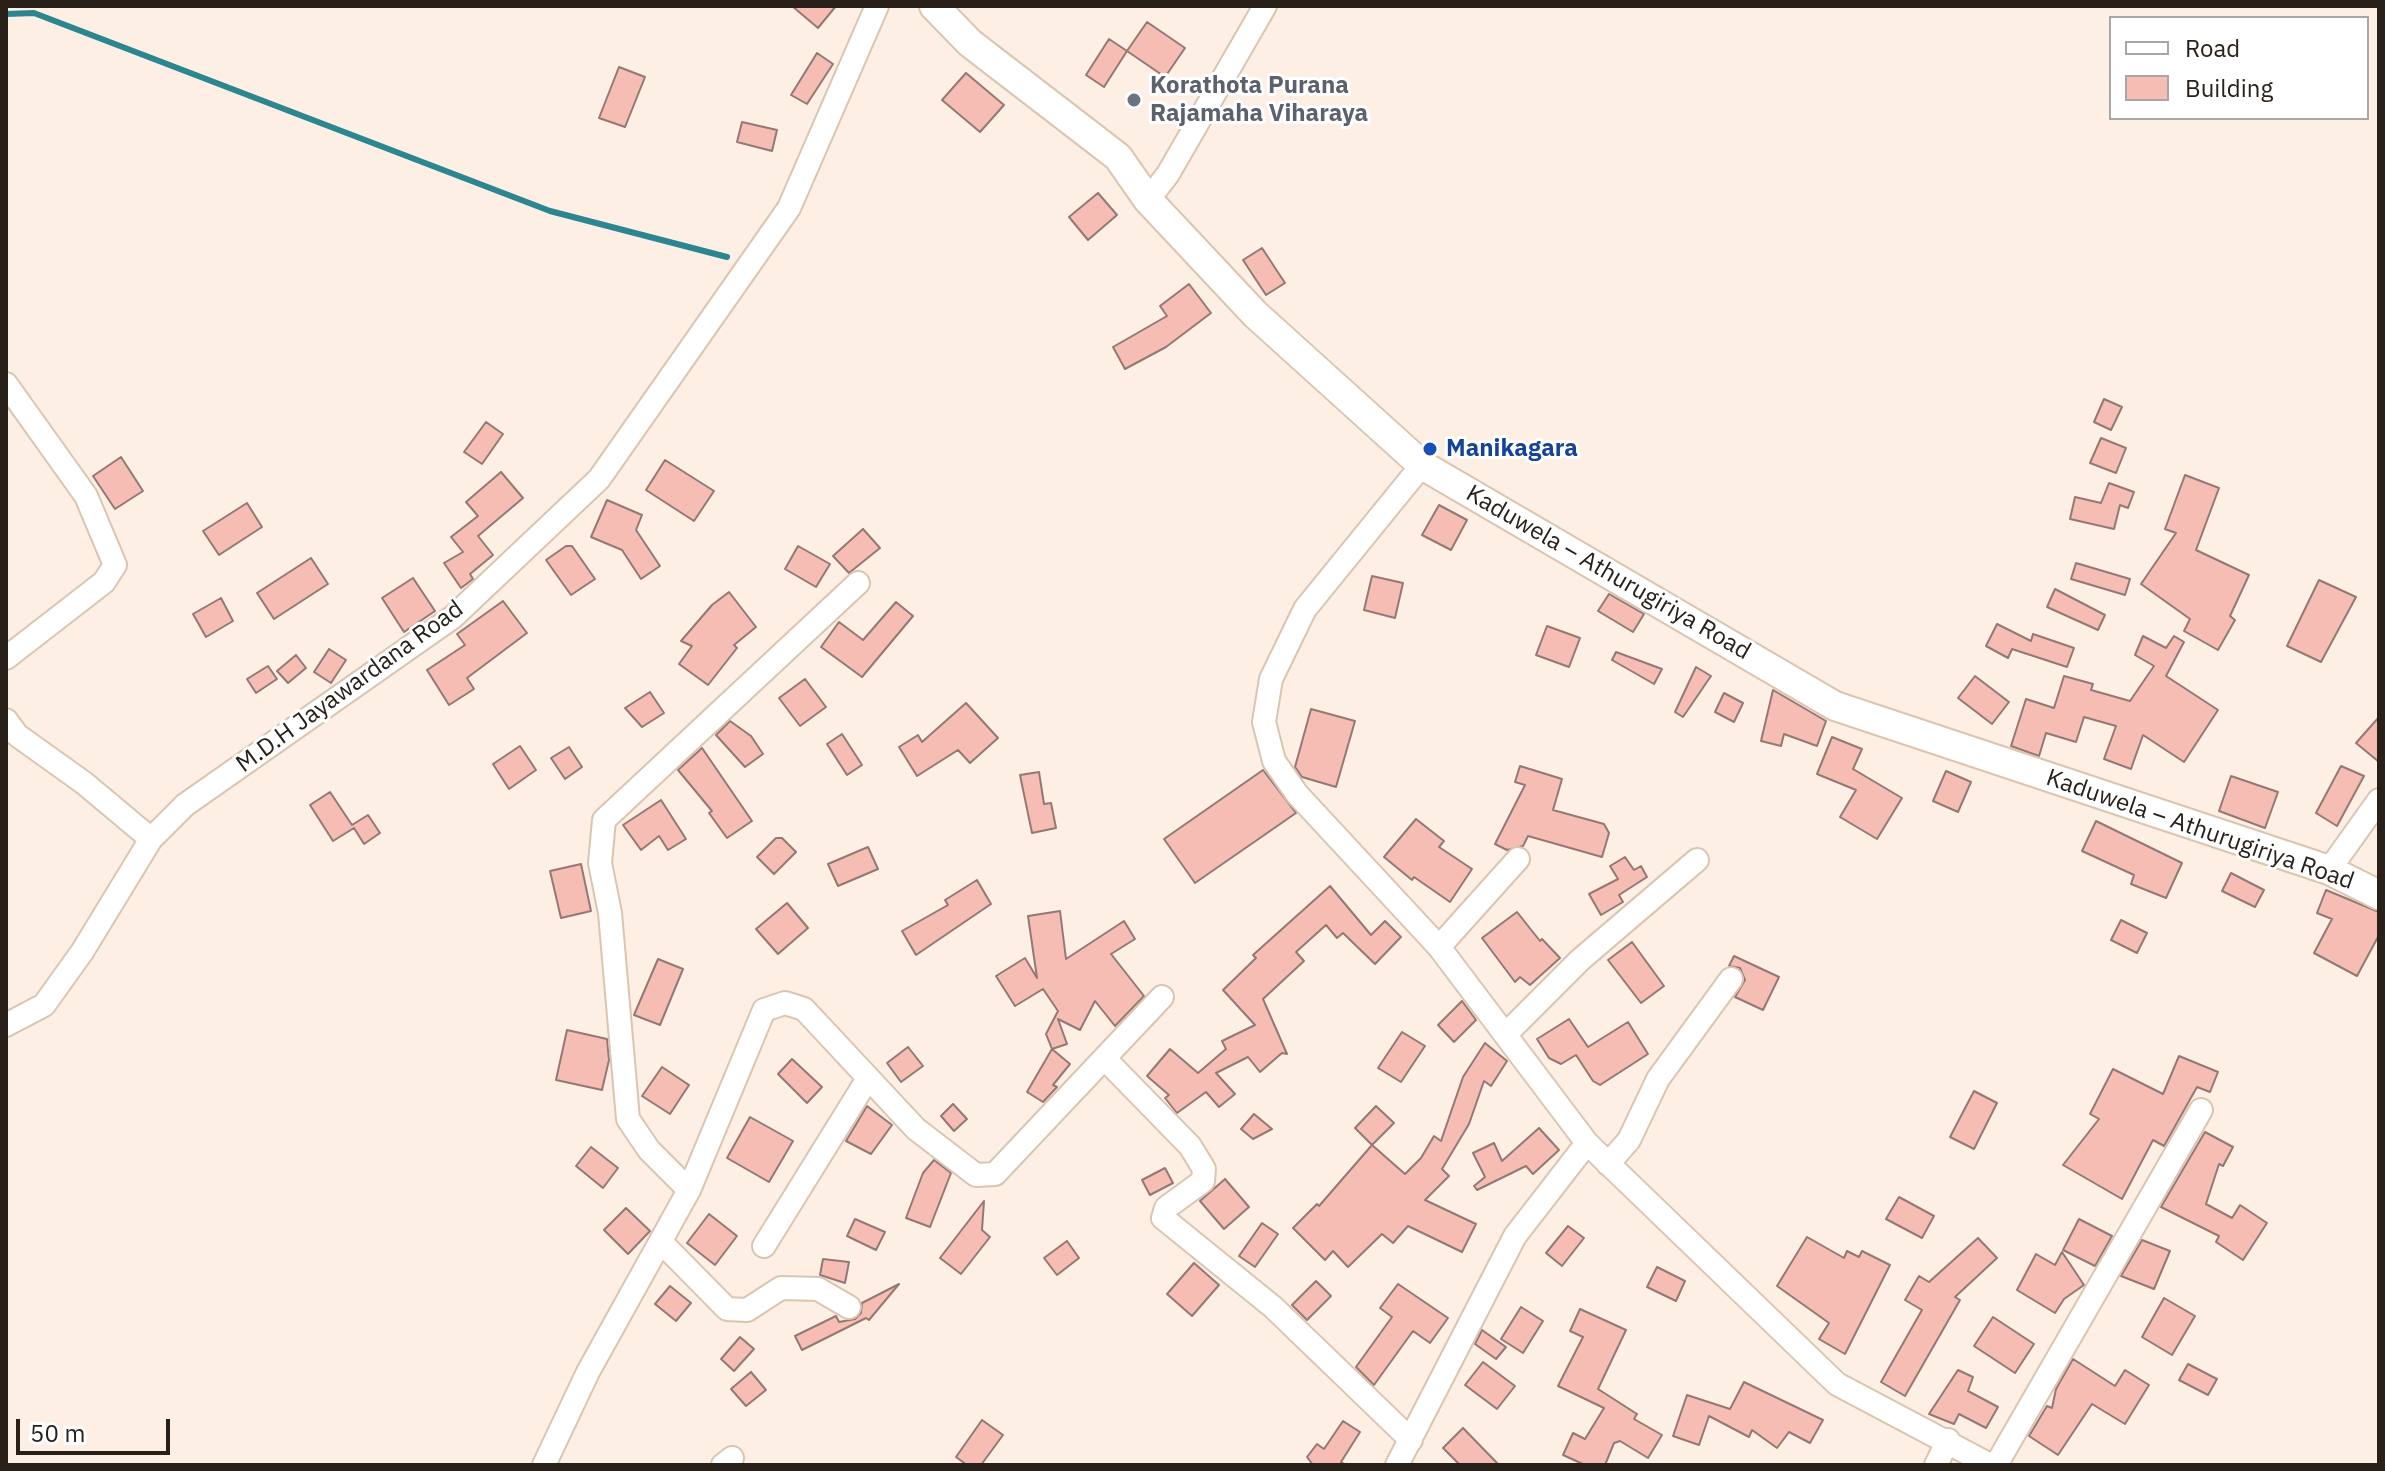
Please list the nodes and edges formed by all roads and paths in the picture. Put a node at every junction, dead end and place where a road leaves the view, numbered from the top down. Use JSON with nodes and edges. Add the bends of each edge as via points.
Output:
{"nodes":[{"id":1,"x":877,"y":6,"type":"edge"},
{"id":2,"x":934,"y":6,"type":"edge"},
{"id":3,"x":1265,"y":6,"type":"edge"},
{"id":4,"x":1148,"y":200,"type":"junction"},
{"id":5,"x":6,"y":384,"type":"edge"},
{"id":6,"x":1422,"y":465,"type":"junction"},
{"id":7,"x":858,"y":583,"type":"dead end"},
{"id":8,"x":6,"y":658,"type":"edge"},
{"id":9,"x":10,"y":732,"type":"edge"},
{"id":10,"x":2379,"y":800,"type":"edge"},
{"id":11,"x":151,"y":839,"type":"junction"},
{"id":12,"x":1518,"y":859,"type":"dead end"},
{"id":13,"x":1697,"y":860,"type":"dead end"},
{"id":14,"x":2329,"y":870,"type":"junction"},
{"id":15,"x":2379,"y":895,"type":"edge"},
{"id":16,"x":1439,"y":947,"type":"junction"},
{"id":17,"x":1731,"y":979,"type":"dead end"},
{"id":18,"x":1162,"y":997,"type":"dead end"},
{"id":19,"x":6,"y":1025,"type":"edge"},
{"id":20,"x":1507,"y":1033,"type":"junction"},
{"id":21,"x":1105,"y":1059,"type":"junction"},
{"id":22,"x":867,"y":1080,"type":"junction"},
{"id":23,"x":2201,"y":1110,"type":"dead end"},
{"id":24,"x":1587,"y":1143,"type":"junction"},
{"id":25,"x":1608,"y":1164,"type":"junction"},
{"id":26,"x":689,"y":1190,"type":"junction"},
{"id":27,"x":661,"y":1242,"type":"junction"},
{"id":28,"x":764,"y":1246,"type":"dead end"},
{"id":29,"x":849,"y":1307,"type":"dead end"},
{"id":30,"x":1411,"y":1440,"type":"junction"},
{"id":31,"x":1948,"y":1440,"type":"junction"},
{"id":32,"x":544,"y":1465,"type":"edge"},
{"id":33,"x":1397,"y":1465,"type":"edge"},
{"id":34,"x":1936,"y":1465,"type":"edge"},
{"id":35,"x":1990,"y":1465,"type":"edge"},
{"id":36,"x":1996,"y":1465,"type":"edge"}],
"edges":[{"from":1,"to":11,"type":"street","name":"M.D.H Jayawardana Road","via":[[789,208],[599,479],[453,617],[185,805]]},
{"from":2,"to":4,"type":"main road","name":"Kaduwela – Athurugiriya Road","via":[[970,43],[1118,157]]},
{"from":3,"to":4,"type":"street"},
{"from":4,"to":6,"type":"main road","name":"Kaduwela – Athurugiriya Road","via":[[1255,314]]},
{"from":5,"to":8,"type":"street","via":[[86,496],[115,565],[104,582]]},
{"from":6,"to":14,"type":"main road","name":"Kaduwela – Athurugiriya Road","via":[[1835,706]]},
{"from":6,"to":16,"type":"street","via":[[1305,609],[1271,679],[1264,722],[1274,761],[1297,794]]},
{"from":7,"to":26,"type":"street","via":[[604,820],[600,863],[610,913],[628,1119],[649,1150]]},
{"from":9,"to":11,"type":"street","via":[[84,783]]},
{"from":10,"to":14,"type":"street"},
{"from":11,"to":19,"type":"street","name":"M.D.H Jayawardana Road","via":[[44,1005]]},
{"from":12,"to":16,"type":"street"},
{"from":13,"to":20,"type":"street","via":[[1580,960]]},
{"from":14,"to":15,"type":"main road","name":"Kaduwela – Athurugiriya Road"},
{"from":16,"to":20,"type":"street"},
{"from":17,"to":25,"type":"street","via":[[1658,1079],[1629,1140]]},
{"from":18,"to":21,"type":"street"},
{"from":20,"to":24,"type":"street"},
{"from":21,"to":22,"type":"street","via":[[995,1174],[976,1175],[916,1129]]},
{"from":21,"to":30,"type":"street","via":[[1190,1146],[1204,1169],[1203,1181],[1166,1208],[1163,1218],[1273,1307]]},
{"from":22,"to":26,"type":"street","via":[[804,1009],[785,1003],[764,1010]]},
{"from":22,"to":28,"type":"street"},
{"from":23,"to":36,"type":"street"},
{"from":24,"to":25,"type":"street"},
{"from":24,"to":30,"type":"street","via":[[1515,1236]]},
{"from":25,"to":31,"type":"street","via":[[1837,1384]]},
{"from":26,"to":27,"type":"street"},
{"from":27,"to":29,"type":"street","via":[[727,1309],[747,1310],[781,1288],[818,1289]]},
{"from":27,"to":32,"type":"street","via":[[588,1372]]},
{"from":30,"to":33,"type":"street"},
{"from":31,"to":34,"type":"street"},
{"from":31,"to":35,"type":"street"}]}
